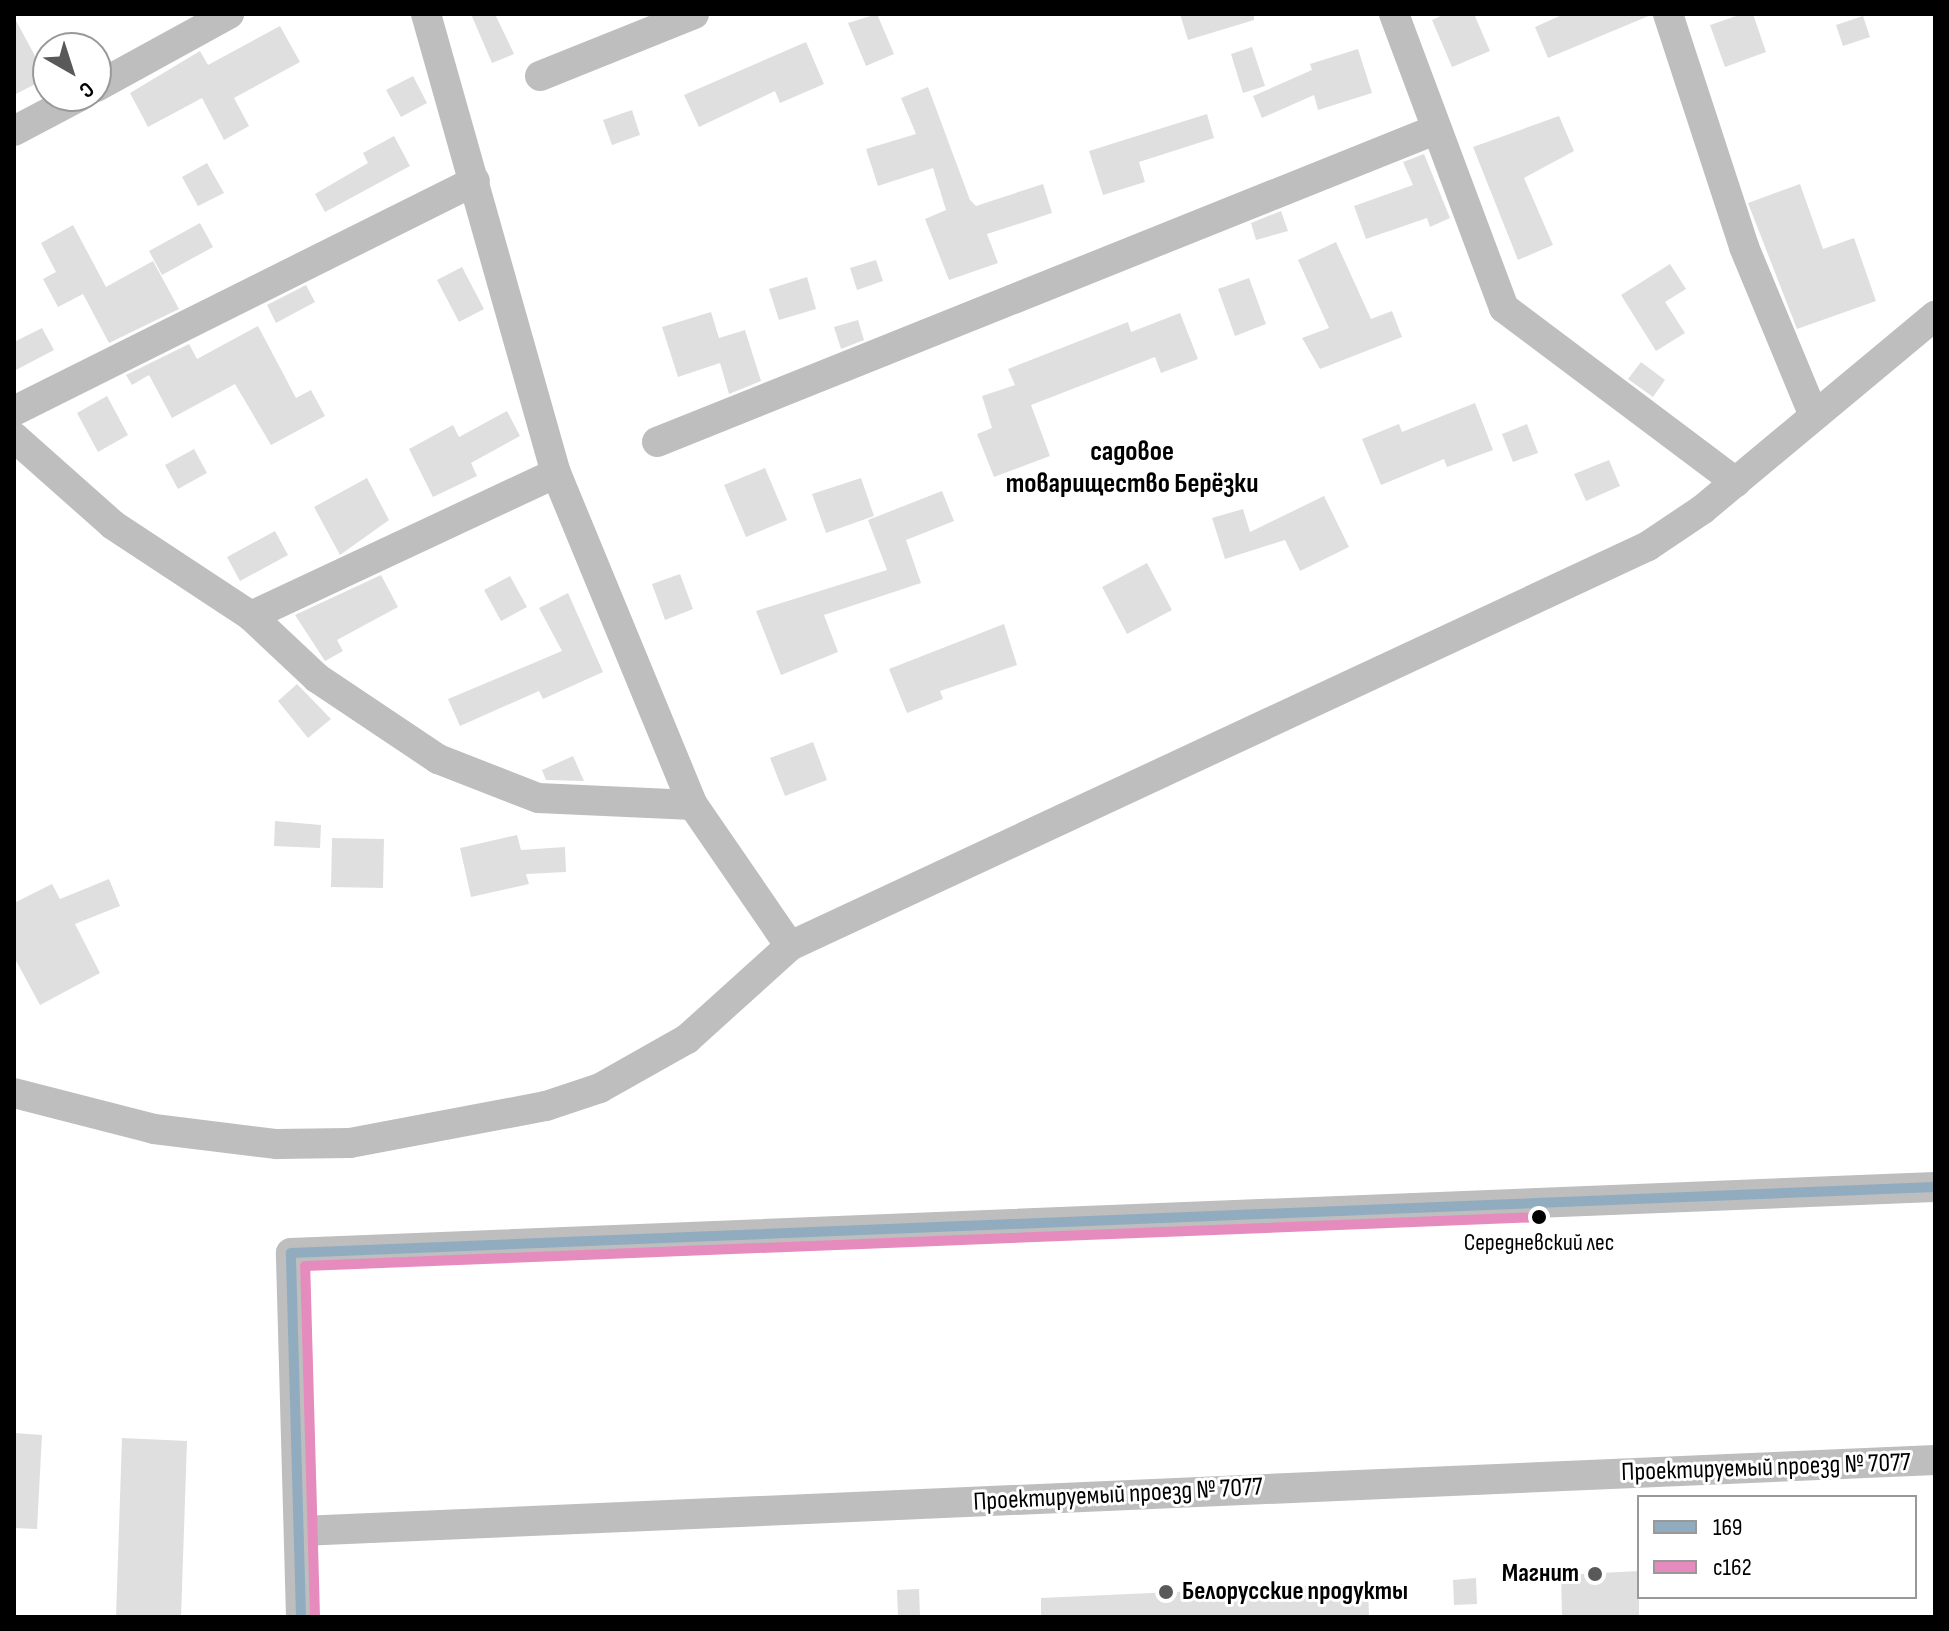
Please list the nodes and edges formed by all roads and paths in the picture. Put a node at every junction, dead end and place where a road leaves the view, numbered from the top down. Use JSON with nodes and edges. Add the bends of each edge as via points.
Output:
{"nodes":[{"id":1,"x":229,"y":14,"type":"edge"},
{"id":2,"x":426,"y":14,"type":"edge"},
{"id":3,"x":694,"y":14,"type":"edge"},
{"id":4,"x":1394,"y":14,"type":"edge"},
{"id":5,"x":1668,"y":14,"type":"edge"},
{"id":6,"x":540,"y":76,"type":"dead end"},
{"id":7,"x":112,"y":78,"type":"edge"},
{"id":8,"x":50,"y":112,"type":"edge"},
{"id":9,"x":1437,"y":129,"type":"junction"},
{"id":10,"x":14,"y":131,"type":"edge"},
{"id":11,"x":475,"y":181,"type":"junction"},
{"id":12,"x":1935,"y":316,"type":"edge"},
{"id":13,"x":14,"y":411,"type":"edge"},
{"id":14,"x":1814,"y":416,"type":"junction"},
{"id":15,"x":14,"y":437,"type":"edge"},
{"id":16,"x":657,"y":442,"type":"dead end"},
{"id":17,"x":556,"y":473,"type":"junction"},
{"id":18,"x":1736,"y":482,"type":"junction"},
{"id":19,"x":251,"y":616,"type":"junction"},
{"id":20,"x":693,"y":805,"type":"junction"},
{"id":21,"x":790,"y":946,"type":"junction"},
{"id":22,"x":14,"y":1093,"type":"edge"},
{"id":23,"x":1935,"y":1187,"type":"edge"},
{"id":24,"x":1935,"y":1460,"type":"edge"},
{"id":25,"x":301,"y":1531,"type":"junction"},
{"id":26,"x":301,"y":1617,"type":"edge"}],
"edges":[{"from":1,"to":7,"type":"street"},
{"from":2,"to":11,"type":"street"},
{"from":3,"to":6,"type":"street"},
{"from":4,"to":9,"type":"street"},
{"from":5,"to":14,"type":"street","via":[[1744,247]]},
{"from":8,"to":10,"type":"street"},
{"from":9,"to":16,"type":"street"},
{"from":9,"to":18,"type":"street","via":[[1504,308]]},
{"from":11,"to":13,"type":"street"},
{"from":11,"to":17,"type":"street"},
{"from":12,"to":14,"type":"street"},
{"from":14,"to":18,"type":"street"},
{"from":15,"to":19,"type":"street","via":[[113,525]]},
{"from":17,"to":19,"type":"street"},
{"from":17,"to":20,"type":"street"},
{"from":18,"to":21,"type":"street","via":[[1672,531],[1613,564]]},
{"from":19,"to":20,"type":"street","via":[[317,678],[438,759],[538,798]]},
{"from":20,"to":21,"type":"street"},
{"from":21,"to":22,"type":"street","via":[[687,1039],[646,1066],[600,1088],[516,1112],[350,1143],[277,1144],[154,1129]]},
{"from":23,"to":25,"type":"street","via":[[291,1253]]},
{"from":24,"to":25,"type":"street","name":"Проектируемый проезд № 7077"},
{"from":25,"to":26,"type":"street"}]}
